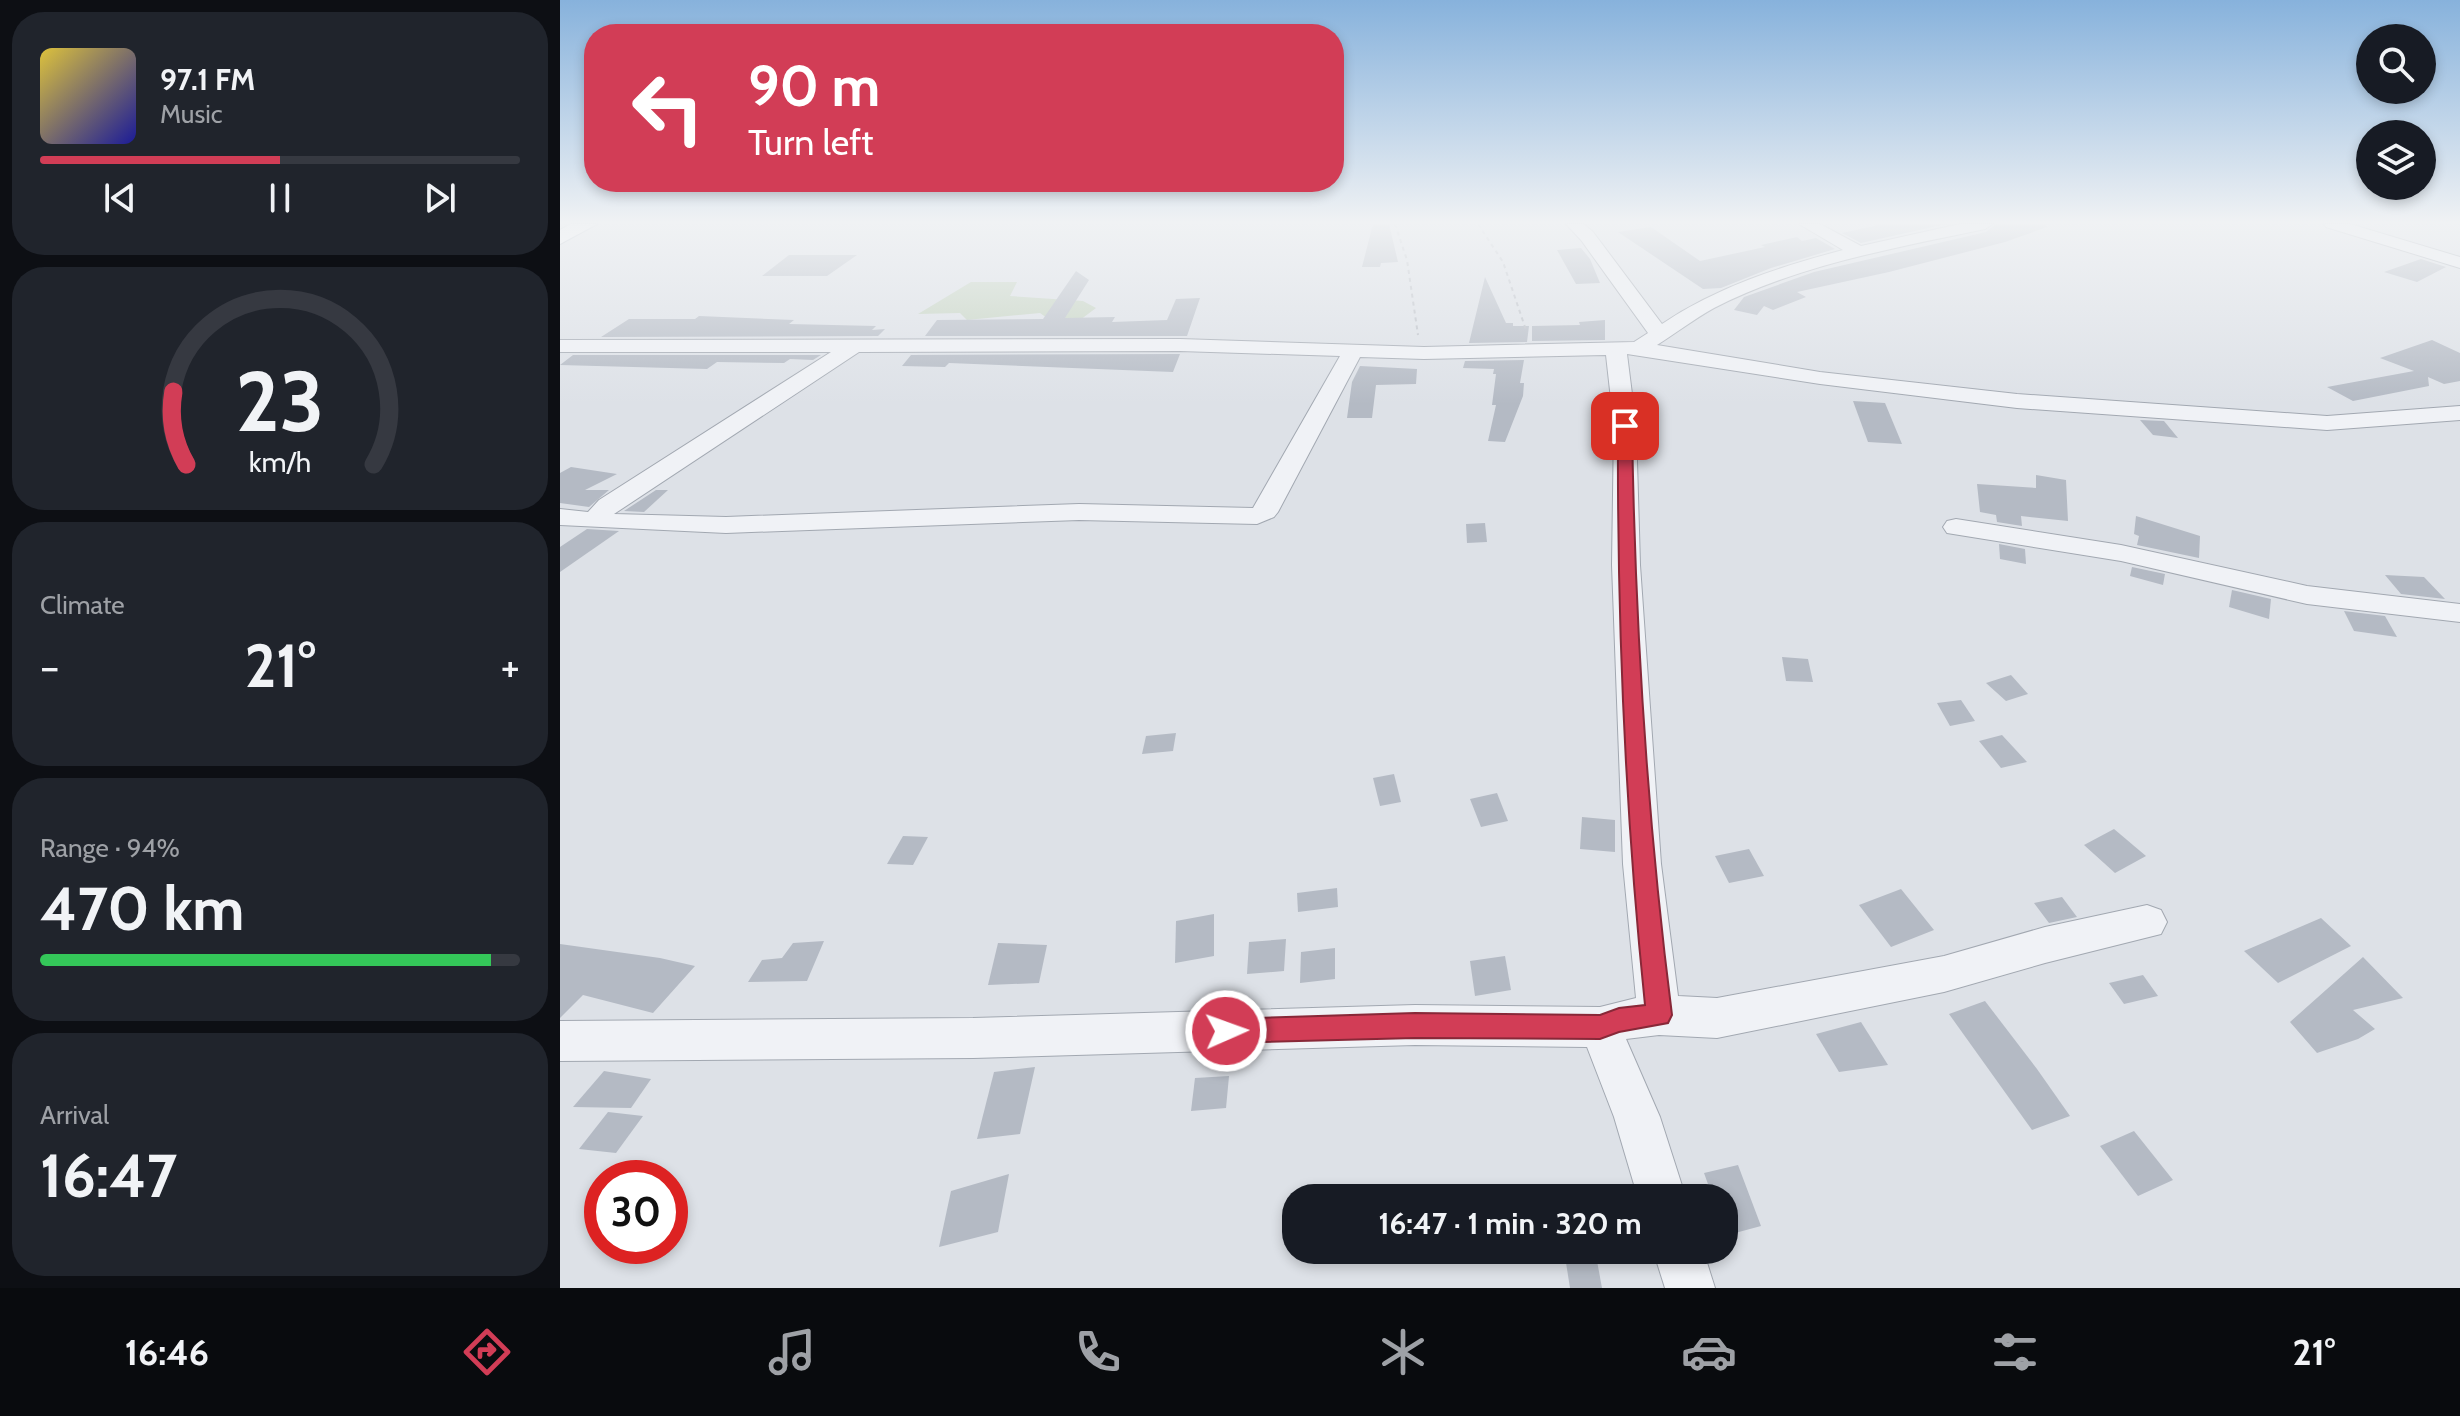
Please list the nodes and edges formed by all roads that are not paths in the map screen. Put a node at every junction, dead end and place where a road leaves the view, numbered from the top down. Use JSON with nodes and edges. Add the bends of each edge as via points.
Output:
{"nodes":[{"id":1,"x":1622,"y":284,"type":"edge"},
{"id":2,"x":1751,"y":284,"type":"edge"},
{"id":3,"x":1660,"y":335,"type":"junction"},
{"id":4,"x":560,"y":346,"type":"edge"},
{"id":5,"x":852,"y":347,"type":"junction"},
{"id":6,"x":1627,"y":349,"type":"junction"},
{"id":7,"x":1354,"y":350,"type":"junction"},
{"id":8,"x":2460,"y":413,"type":"edge"},
{"id":9,"x":2432,"y":417,"type":"junction"},
{"id":10,"x":2460,"y":432,"type":"edge"},
{"id":11,"x":560,"y":517,"type":"edge"},
{"id":12,"x":595,"y":521,"type":"junction"},
{"id":13,"x":1956,"y":527,"type":"dead end"},
{"id":14,"x":2460,"y":613,"type":"edge"},
{"id":15,"x":2147,"y":922,"type":"dead end"},
{"id":16,"x":1659,"y":1015,"type":"junction"},
{"id":17,"x":1600,"y":1027,"type":"junction"},
{"id":18,"x":560,"y":1041,"type":"edge"},
{"id":19,"x":1658,"y":1184,"type":"edge"},
{"id":20,"x":1682,"y":1264,"type":"edge"},
{"id":21,"x":1690,"y":1288,"type":"edge"}],
"edges":[{"from":1,"to":3,"type":"street"},
{"from":2,"to":3,"type":"street","via":[[1681,318]]},
{"from":3,"to":6,"type":"street"},
{"from":4,"to":5,"type":"street"},
{"from":5,"to":7,"type":"street"},
{"from":5,"to":12,"type":"street","via":[[608,505]]},
{"from":6,"to":7,"type":"street"},
{"from":6,"to":9,"type":"street","via":[[2017,401],[2327,423]]},
{"from":6,"to":16,"type":"street","via":[[1626,565],[1641,848]]},
{"from":7,"to":12,"type":"street","via":[[1265,512],[1257,516],[1079,512],[726,525]]},
{"from":8,"to":9,"type":"street"},
{"from":9,"to":10,"type":"street"},
{"from":11,"to":12,"type":"street"},
{"from":13,"to":14,"type":"street","via":[[2121,553],[2307,595]]},
{"from":15,"to":16,"type":"street","via":[[1944,974],[1717,1018]]},
{"from":16,"to":17,"type":"street"},
{"from":17,"to":18,"type":"street","via":[[1415,1025],[973,1038]]},
{"from":17,"to":19,"type":"street"},
{"from":20,"to":21,"type":"street"}]}
